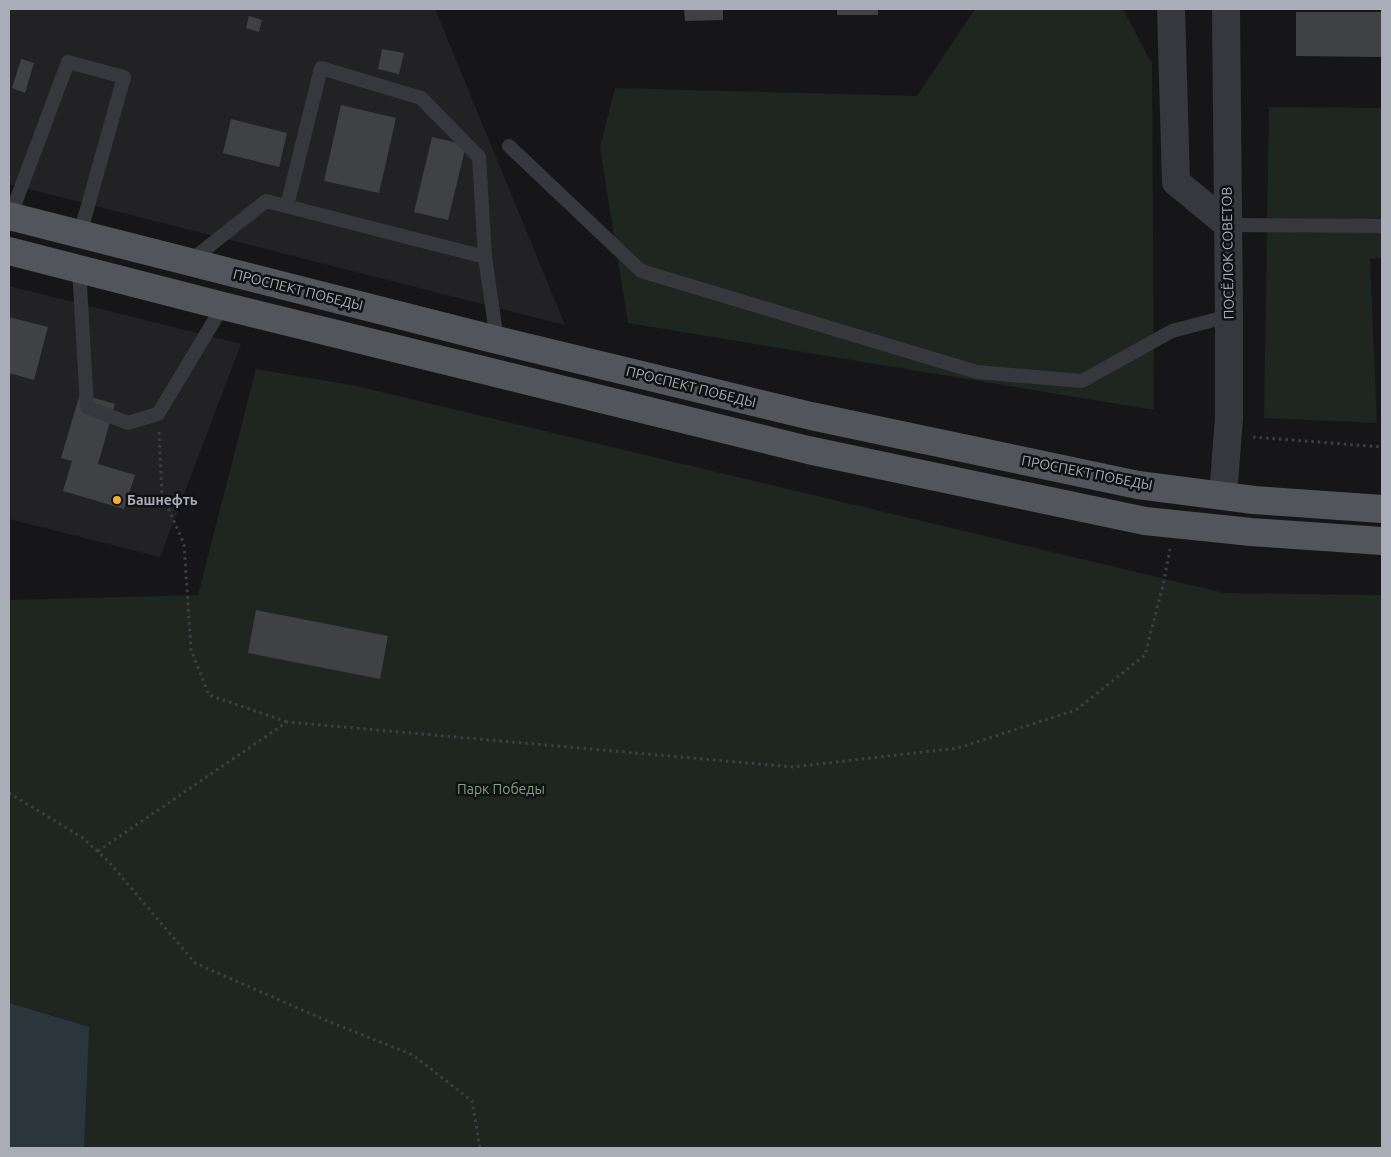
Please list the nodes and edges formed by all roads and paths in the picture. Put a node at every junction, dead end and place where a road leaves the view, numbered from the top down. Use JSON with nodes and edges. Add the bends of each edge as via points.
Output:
{"nodes":[{"id":1,"x":1171,"y":9,"type":"edge"},
{"id":2,"x":1226,"y":9,"type":"edge"},
{"id":3,"x":509,"y":146,"type":"dead end"},
{"id":4,"x":287,"y":206,"type":"junction"},
{"id":5,"x":9,"y":217,"type":"edge"},
{"id":6,"x":1228,"y":225,"type":"junction"},
{"id":7,"x":1382,"y":226,"type":"edge"},
{"id":8,"x":80,"y":234,"type":"junction"},
{"id":9,"x":9,"y":251,"type":"edge"},
{"id":10,"x":485,"y":257,"type":"junction"},
{"id":11,"x":188,"y":262,"type":"junction"},
{"id":12,"x":79,"y":268,"type":"junction"},
{"id":13,"x":223,"y":306,"type":"junction"},
{"id":14,"x":1229,"y":316,"type":"junction"},
{"id":15,"x":497,"y":340,"type":"junction"},
{"id":16,"x":158,"y":414,"type":"junction"},
{"id":17,"x":1227,"y":435,"type":"junction"},
{"id":18,"x":1382,"y":447,"type":"edge"},
{"id":19,"x":1223,"y":496,"type":"junction"},
{"id":20,"x":1382,"y":508,"type":"edge"},
{"id":21,"x":1175,"y":524,"type":"junction"},
{"id":22,"x":1219,"y":528,"type":"junction"},
{"id":23,"x":1382,"y":541,"type":"edge"},
{"id":24,"x":288,"y":722,"type":"junction"},
{"id":25,"x":9,"y":792,"type":"edge"},
{"id":26,"x":98,"y":851,"type":"junction"},
{"id":27,"x":480,"y":1148,"type":"edge"}],
"edges":[{"from":1,"to":6,"type":"street","via":[[1176,182]]},
{"from":2,"to":6,"type":"street","name":"ПОСЁЛОК СОВЕТОВ"},
{"from":3,"to":14,"type":"lane","via":[[641,271],[977,372],[1082,381],[1172,331]]},
{"from":4,"to":10,"type":"lane"},
{"from":4,"to":10,"type":"lane","via":[[321,68],[421,98],[478,157]]},
{"from":4,"to":11,"type":"lane","via":[[266,201]]},
{"from":5,"to":8,"type":"main road","name":"ПРОСПЕКТ ПОБЕДЫ"},
{"from":5,"to":8,"type":"lane","via":[[68,62],[124,76]]},
{"from":6,"to":7,"type":"lane"},
{"from":6,"to":14,"type":"street","name":"ПОСЁЛОК СОВЕТОВ"},
{"from":8,"to":11,"type":"main road","name":"ПРОСПЕКТ ПОБЕДЫ"},
{"from":9,"to":12,"type":"main road"},
{"from":10,"to":15,"type":"lane"},
{"from":11,"to":15,"type":"main road","name":"ПРОСПЕКТ ПОБЕДЫ"},
{"from":12,"to":13,"type":"main road"},
{"from":12,"to":16,"type":"lane","via":[[87,407],[128,423]]},
{"from":13,"to":16,"type":"lane"},
{"from":13,"to":21,"type":"main road","via":[[808,450],[1145,521]]},
{"from":14,"to":17,"type":"street","name":"ПОСЁЛОК СОВЕТОВ"},
{"from":15,"to":19,"type":"main road","name":"ПРОСПЕКТ ПОБЕДЫ","via":[[811,416],[1138,485]]},
{"from":16,"to":24,"type":"path","via":[[162,494],[184,544],[191,650],[209,695]]},
{"from":17,"to":18,"type":"path"},
{"from":17,"to":19,"type":"street","name":"ПОСЁЛОК СОВЕТОВ"},
{"from":19,"to":20,"type":"main road","name":"ПРОСПЕКТ ПОБЕДЫ"},
{"from":19,"to":22,"type":"main road"},
{"from":21,"to":22,"type":"main road"},
{"from":21,"to":24,"type":"path","via":[[1145,655],[1076,710],[958,748],[793,767]]},
{"from":22,"to":23,"type":"main road"},
{"from":24,"to":26,"type":"path"},
{"from":25,"to":26,"type":"path","via":[[83,838]]},
{"from":26,"to":27,"type":"path","via":[[195,963],[413,1055],[435,1072],[472,1101]]}]}
